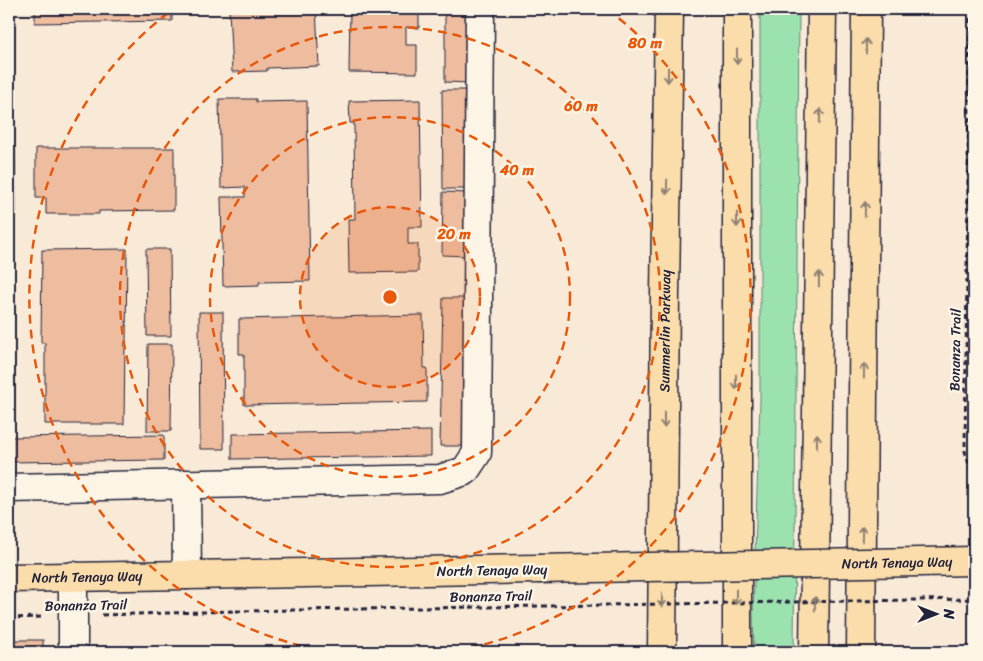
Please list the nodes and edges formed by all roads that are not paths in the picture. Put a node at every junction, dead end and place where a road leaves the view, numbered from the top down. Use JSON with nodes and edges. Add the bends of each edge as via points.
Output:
{"nodes":[{"id":1,"x":480,"y":9,"type":"edge"},
{"id":2,"x":669,"y":9,"type":"edge"},
{"id":3,"x":737,"y":9,"type":"edge"},
{"id":4,"x":822,"y":9,"type":"edge"},
{"id":5,"x":866,"y":9,"type":"edge"},
{"id":6,"x":186,"y":484,"type":"junction"},
{"id":7,"x":9,"y":488,"type":"edge"},
{"id":8,"x":974,"y":561,"type":"edge"},
{"id":9,"x":187,"y":575,"type":"junction"},
{"id":10,"x":73,"y":576,"type":"junction"},
{"id":11,"x":9,"y":578,"type":"edge"},
{"id":12,"x":72,"y":652,"type":"edge"},
{"id":13,"x":662,"y":652,"type":"edge"},
{"id":14,"x":736,"y":652,"type":"edge"},
{"id":15,"x":814,"y":652,"type":"edge"},
{"id":16,"x":861,"y":652,"type":"edge"}],
"edges":[{"from":1,"to":6,"type":"street","via":[[477,453],[465,471],[440,479]]},
{"from":2,"to":13,"type":"main road","name":"Summerlin Parkway","one_way":true},
{"from":3,"to":14,"type":"main road","one_way":true},
{"from":15,"to":4,"type":"main road","one_way":true},
{"from":16,"to":5,"type":"main road","one_way":true},
{"from":6,"to":7,"type":"street"},
{"from":6,"to":9,"type":"street"},
{"from":8,"to":9,"type":"main road","name":"North Tenaya Way","bridge":true},
{"from":9,"to":10,"type":"main road","name":"North Tenaya Way"},
{"from":10,"to":11,"type":"main road","name":"North Tenaya Way"},
{"from":10,"to":12,"type":"street"}]}
